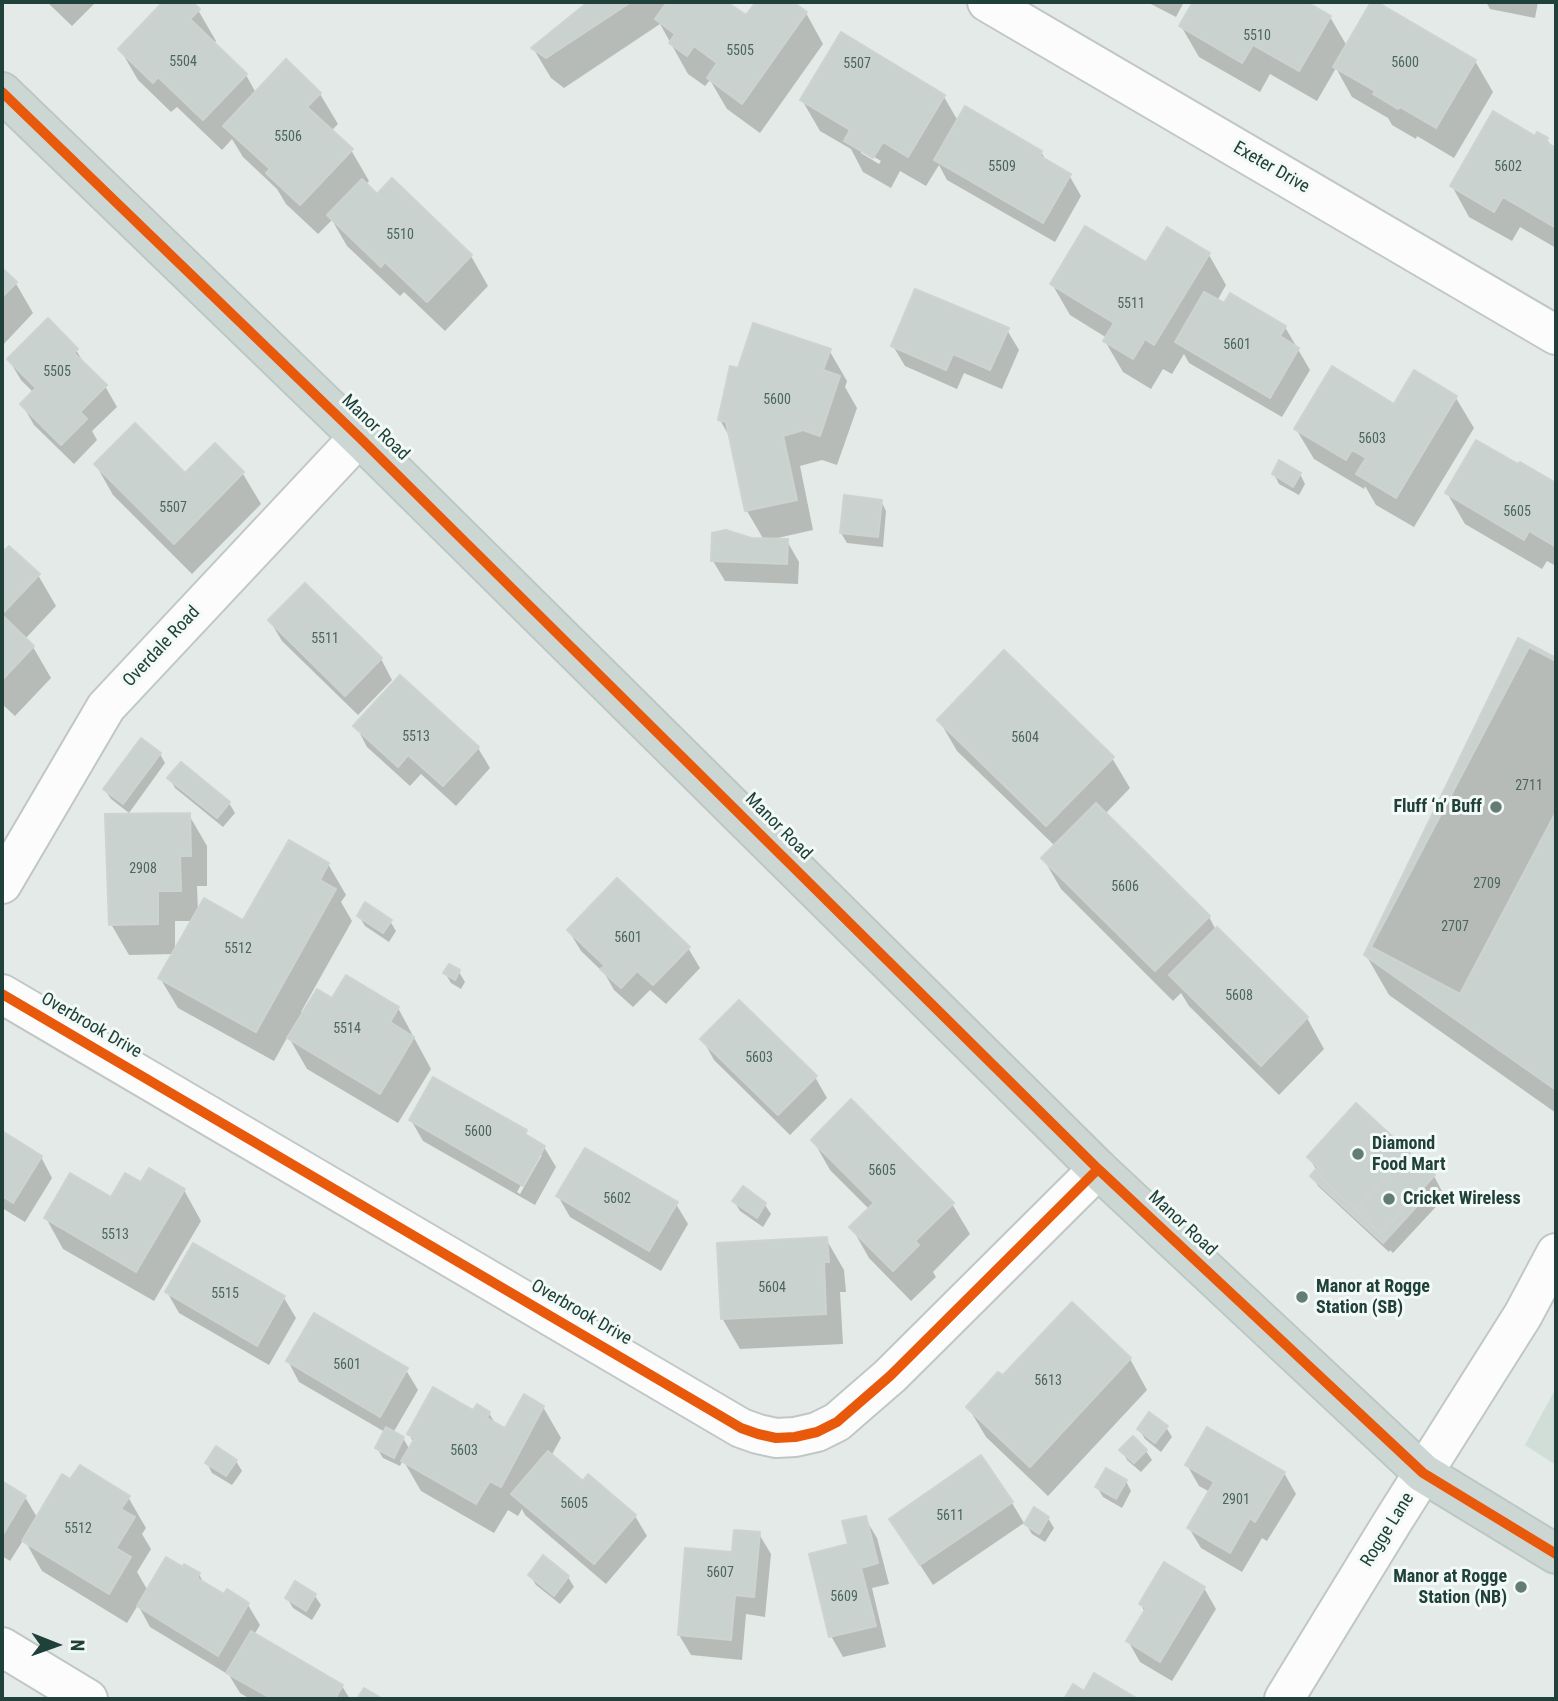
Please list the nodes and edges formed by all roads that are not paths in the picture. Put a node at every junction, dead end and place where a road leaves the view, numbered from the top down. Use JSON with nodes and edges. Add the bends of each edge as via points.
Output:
{"nodes":[{"id":1,"x":987,"y":2,"type":"edge"},
{"id":2,"x":2,"y":92,"type":"edge"},
{"id":3,"x":1556,"y":335,"type":"edge"},
{"id":4,"x":359,"y":436,"type":"junction"},
{"id":5,"x":2,"y":884,"type":"edge"},
{"id":6,"x":2,"y":994,"type":"edge"},
{"id":7,"x":1098,"y":1169,"type":"junction"},
{"id":8,"x":1556,"y":1253,"type":"edge"},
{"id":9,"x":1423,"y":1473,"type":"junction"},
{"id":10,"x":1556,"y":1554,"type":"edge"},
{"id":11,"x":2,"y":1647,"type":"edge"},
{"id":12,"x":88,"y":1699,"type":"edge"},
{"id":13,"x":1284,"y":1699,"type":"edge"}],
"edges":[{"from":1,"to":3,"type":"street","name":"Exeter Drive"},
{"from":2,"to":4,"type":"main road","name":"Manor Road"},
{"from":4,"to":5,"type":"street","name":"Overdale Road","via":[[106,707]]},
{"from":4,"to":7,"type":"main road","name":"Manor Road"},
{"from":6,"to":7,"type":"street","name":"Overbrook Drive","via":[[741,1428],[776,1438],[817,1432],[837,1422],[890,1376]]},
{"from":7,"to":9,"type":"main road","name":"Manor Road"},
{"from":8,"to":9,"type":"street","name":"Rogge Lane","via":[[1523,1315]]},
{"from":9,"to":10,"type":"main road","name":"Manor Road"},
{"from":9,"to":13,"type":"street","name":"Rogge Lane"},
{"from":11,"to":12,"type":"street"}]}
